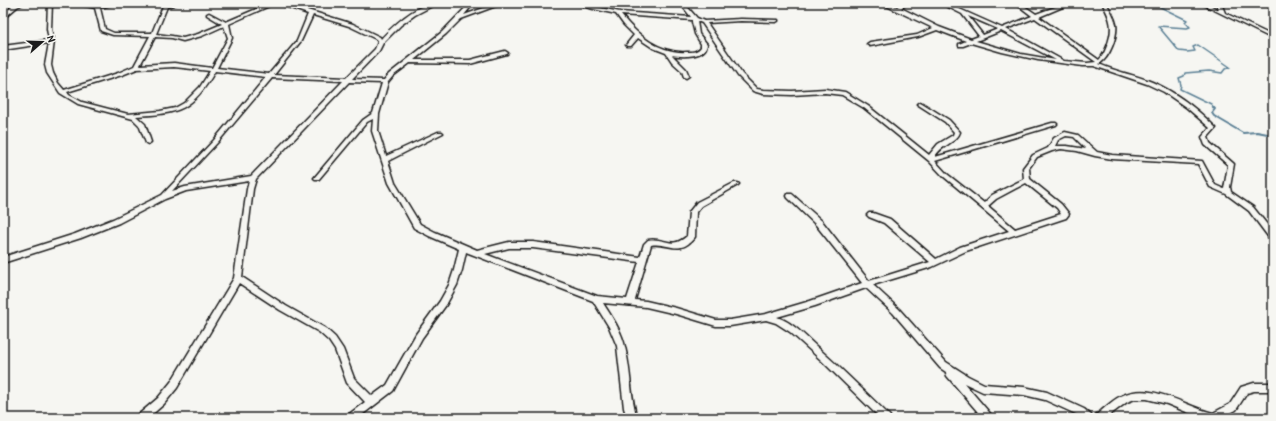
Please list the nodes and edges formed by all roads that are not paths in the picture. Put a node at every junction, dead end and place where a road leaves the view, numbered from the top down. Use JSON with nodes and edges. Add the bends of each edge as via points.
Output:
{"nodes":[{"id":1,"x":22,"y":3,"type":"edge"},
{"id":2,"x":50,"y":3,"type":"edge"},
{"id":3,"x":74,"y":3,"type":"edge"},
{"id":4,"x":116,"y":3,"type":"edge"},
{"id":5,"x":177,"y":3,"type":"edge"},
{"id":6,"x":274,"y":3,"type":"edge"},
{"id":7,"x":278,"y":3,"type":"edge"},
{"id":8,"x":351,"y":3,"type":"edge"},
{"id":9,"x":436,"y":3,"type":"edge"},
{"id":10,"x":472,"y":3,"type":"edge"},
{"id":11,"x":502,"y":3,"type":"edge"},
{"id":12,"x":682,"y":3,"type":"edge"},
{"id":13,"x":882,"y":3,"type":"edge"},
{"id":14,"x":906,"y":3,"type":"edge"},
{"id":15,"x":942,"y":3,"type":"edge"},
{"id":16,"x":1017,"y":3,"type":"edge"},
{"id":17,"x":1070,"y":3,"type":"edge"},
{"id":18,"x":1104,"y":3,"type":"edge"},
{"id":19,"x":1202,"y":3,"type":"edge"},
{"id":20,"x":1219,"y":3,"type":"edge"},
{"id":21,"x":164,"y":4,"type":"edge"},
{"id":22,"x":320,"y":4,"type":"edge"},
{"id":23,"x":581,"y":4,"type":"edge"},
{"id":24,"x":3,"y":6,"type":"edge"},
{"id":25,"x":97,"y":7,"type":"junction"},
{"id":26,"x":898,"y":8,"type":"junction"},
{"id":27,"x":298,"y":9,"type":"junction"},
{"id":28,"x":617,"y":12,"type":"junction"},
{"id":29,"x":962,"y":12,"type":"junction"},
{"id":30,"x":311,"y":13,"type":"junction"},
{"id":31,"x":1223,"y":13,"type":"junction"},
{"id":32,"x":209,"y":14,"type":"dead end"},
{"id":33,"x":1036,"y":17,"type":"junction"},
{"id":34,"x":3,"y":18,"type":"edge"},
{"id":35,"x":458,"y":19,"type":"junction"},
{"id":36,"x":695,"y":19,"type":"junction"},
{"id":37,"x":776,"y":21,"type":"dead end"},
{"id":38,"x":704,"y":22,"type":"junction"},
{"id":39,"x":226,"y":24,"type":"junction"},
{"id":40,"x":937,"y":28,"type":"junction"},
{"id":41,"x":1001,"y":29,"type":"junction"},
{"id":42,"x":153,"y":35,"type":"junction"},
{"id":43,"x":637,"y":35,"type":"junction"},
{"id":44,"x":982,"y":37,"type":"junction"},
{"id":45,"x":1273,"y":38,"type":"edge"},
{"id":46,"x":972,"y":41,"type":"junction"},
{"id":47,"x":52,"y":42,"type":"junction"},
{"id":48,"x":381,"y":42,"type":"junction"},
{"id":49,"x":870,"y":44,"type":"dead end"},
{"id":50,"x":961,"y":45,"type":"dead end"},
{"id":51,"x":629,"y":46,"type":"dead end"},
{"id":52,"x":3,"y":48,"type":"edge"},
{"id":53,"x":505,"y":53,"type":"dead end"},
{"id":54,"x":668,"y":53,"type":"junction"},
{"id":55,"x":408,"y":61,"type":"junction"},
{"id":56,"x":1067,"y":63,"type":"junction"},
{"id":57,"x":1097,"y":63,"type":"junction"},
{"id":58,"x":136,"y":67,"type":"junction"},
{"id":59,"x":213,"y":69,"type":"junction"},
{"id":60,"x":270,"y":76,"type":"junction"},
{"id":61,"x":686,"y":76,"type":"dead end"},
{"id":62,"x":347,"y":80,"type":"junction"},
{"id":63,"x":385,"y":82,"type":"junction"},
{"id":64,"x":62,"y":92,"type":"junction"},
{"id":65,"x":920,"y":104,"type":"dead end"},
{"id":66,"x":376,"y":114,"type":"junction"},
{"id":67,"x":127,"y":116,"type":"junction"},
{"id":68,"x":1054,"y":124,"type":"dead end"},
{"id":69,"x":440,"y":133,"type":"dead end"},
{"id":70,"x":148,"y":142,"type":"dead end"},
{"id":71,"x":1050,"y":149,"type":"junction"},
{"id":72,"x":1095,"y":154,"type":"junction"},
{"id":73,"x":384,"y":160,"type":"junction"},
{"id":74,"x":931,"y":160,"type":"junction"},
{"id":75,"x":253,"y":178,"type":"junction"},
{"id":76,"x":317,"y":178,"type":"dead end"},
{"id":77,"x":1027,"y":180,"type":"junction"},
{"id":78,"x":736,"y":184,"type":"dead end"},
{"id":79,"x":1228,"y":193,"type":"junction"},
{"id":80,"x":790,"y":196,"type":"dead end"},
{"id":81,"x":163,"y":197,"type":"junction"},
{"id":82,"x":984,"y":206,"type":"junction"},
{"id":83,"x":871,"y":215,"type":"dead end"},
{"id":84,"x":1014,"y":232,"type":"junction"},
{"id":85,"x":1273,"y":237,"type":"edge"},
{"id":86,"x":463,"y":247,"type":"junction"},
{"id":87,"x":476,"y":253,"type":"junction"},
{"id":88,"x":3,"y":260,"type":"edge"},
{"id":89,"x":643,"y":260,"type":"junction"},
{"id":90,"x":935,"y":262,"type":"junction"},
{"id":91,"x":238,"y":278,"type":"junction"},
{"id":92,"x":867,"y":284,"type":"junction"},
{"id":93,"x":596,"y":299,"type":"junction"},
{"id":94,"x":630,"y":303,"type":"junction"},
{"id":95,"x":766,"y":317,"type":"junction"},
{"id":96,"x":943,"y":365,"type":"junction"},
{"id":97,"x":1273,"y":387,"type":"edge"},
{"id":98,"x":371,"y":402,"type":"junction"},
{"id":99,"x":141,"y":418,"type":"edge"},
{"id":100,"x":351,"y":418,"type":"edge"},
{"id":101,"x":632,"y":418,"type":"edge"},
{"id":102,"x":886,"y":418,"type":"edge"},
{"id":103,"x":989,"y":418,"type":"edge"},
{"id":104,"x":1088,"y":418,"type":"edge"},
{"id":105,"x":1099,"y":418,"type":"edge"}],
"edges":[{"from":1,"to":24,"type":"street"},
{"from":1,"to":34,"type":"street"},
{"from":2,"to":47,"type":"street","via":[[49,29]]},
{"from":3,"to":25,"type":"street"},
{"from":4,"to":25,"type":"street"},
{"from":5,"to":21,"type":"street"},
{"from":6,"to":39,"type":"street"},
{"from":7,"to":27,"type":"street"},
{"from":8,"to":22,"type":"street"},
{"from":9,"to":48,"type":"street","via":[[407,18]]},
{"from":10,"to":35,"type":"street"},
{"from":11,"to":35,"type":"street"},
{"from":12,"to":36,"type":"street"},
{"from":13,"to":26,"type":"street"},
{"from":14,"to":26,"type":"street"},
{"from":15,"to":29,"type":"street"},
{"from":16,"to":33,"type":"street"},
{"from":17,"to":33,"type":"street"},
{"from":18,"to":57,"type":"street","via":[[1114,20],[1112,38],[1104,56]]},
{"from":19,"to":31,"type":"street"},
{"from":20,"to":31,"type":"street"},
{"from":21,"to":42,"type":"street"},
{"from":22,"to":27,"type":"street"},
{"from":23,"to":28,"type":"street"},
{"from":25,"to":42,"type":"street","via":[[103,30],[106,32],[121,35]]},
{"from":26,"to":40,"type":"street"},
{"from":27,"to":30,"type":"street"},
{"from":28,"to":36,"type":"street"},
{"from":28,"to":43,"type":"street"},
{"from":29,"to":41,"type":"street"},
{"from":29,"to":44,"type":"street"},
{"from":30,"to":48,"type":"street","via":[[351,25],[378,38]]},
{"from":30,"to":60,"type":"street","via":[[298,41]]},
{"from":31,"to":45,"type":"street"},
{"from":32,"to":39,"type":"street"},
{"from":33,"to":41,"type":"street"},
{"from":33,"to":57,"type":"street"},
{"from":35,"to":55,"type":"street"},
{"from":36,"to":38,"type":"street"},
{"from":36,"to":54,"type":"street","via":[[697,34],[704,44],[702,50],[683,55]]},
{"from":37,"to":38,"type":"street"},
{"from":38,"to":74,"type":"street","via":[[740,75],[755,90],[843,93],[871,110]]},
{"from":39,"to":42,"type":"street","via":[[187,39]]},
{"from":39,"to":59,"type":"street","via":[[230,38]]},
{"from":40,"to":46,"type":"street"},
{"from":40,"to":49,"type":"street","via":[[918,36]]},
{"from":41,"to":44,"type":"street"},
{"from":41,"to":56,"type":"street"},
{"from":42,"to":58,"type":"street"},
{"from":43,"to":51,"type":"street"},
{"from":43,"to":54,"type":"street"},
{"from":44,"to":46,"type":"street"},
{"from":46,"to":50,"type":"street"},
{"from":46,"to":56,"type":"street","via":[[1015,54]]},
{"from":47,"to":52,"type":"street"},
{"from":47,"to":64,"type":"street","via":[[48,64]]},
{"from":48,"to":62,"type":"street","via":[[377,50]]},
{"from":53,"to":55,"type":"street","via":[[470,62]]},
{"from":54,"to":61,"type":"street","via":[[684,70]]},
{"from":55,"to":63,"type":"street"},
{"from":56,"to":57,"type":"street"},
{"from":57,"to":79,"type":"street","via":[[1166,91],[1182,100],[1210,125],[1213,128],[1206,137],[1207,144],[1231,164]]},
{"from":58,"to":59,"type":"street","via":[[174,65]]},
{"from":58,"to":64,"type":"street"},
{"from":59,"to":60,"type":"street"},
{"from":59,"to":67,"type":"street","via":[[199,92],[184,106],[171,111]]},
{"from":60,"to":62,"type":"street"},
{"from":60,"to":81,"type":"street","via":[[251,102]]},
{"from":62,"to":63,"type":"street"},
{"from":62,"to":75,"type":"street"},
{"from":63,"to":66,"type":"street"},
{"from":64,"to":67,"type":"street","via":[[80,103]]},
{"from":65,"to":74,"type":"street","via":[[947,121],[957,132],[956,136],[932,154]]},
{"from":66,"to":73,"type":"street","via":[[375,131]]},
{"from":66,"to":76,"type":"street","via":[[365,121]]},
{"from":67,"to":70,"type":"street","via":[[142,124]]},
{"from":68,"to":74,"type":"street"},
{"from":69,"to":73,"type":"street"},
{"from":71,"to":72,"type":"street","via":[[1069,147]]},
{"from":71,"to":72,"type":"street","via":[[1056,139],[1070,134],[1081,139]]},
{"from":71,"to":77,"type":"street","via":[[1035,156],[1026,168]]},
{"from":72,"to":79,"type":"street","via":[[1200,162],[1212,186]]},
{"from":73,"to":86,"type":"street","via":[[392,183],[417,226]]},
{"from":74,"to":82,"type":"street"},
{"from":75,"to":81,"type":"street","via":[[185,189]]},
{"from":75,"to":91,"type":"street"},
{"from":77,"to":82,"type":"street","via":[[994,196]]},
{"from":77,"to":84,"type":"street","via":[[1065,214]]},
{"from":78,"to":89,"type":"street","via":[[699,204],[693,212],[691,237],[684,244],[675,246],[651,242]]},
{"from":79,"to":85,"type":"street","via":[[1251,209]]},
{"from":80,"to":92,"type":"street","via":[[819,223]]},
{"from":81,"to":88,"type":"street","via":[[116,221],[78,236]]},
{"from":82,"to":84,"type":"street"},
{"from":83,"to":90,"type":"street","via":[[887,221]]},
{"from":84,"to":90,"type":"street","via":[[963,249]]},
{"from":86,"to":87,"type":"street"},
{"from":86,"to":98,"type":"street","via":[[453,285],[443,303],[419,336],[390,388]]},
{"from":87,"to":89,"type":"street","via":[[508,246],[532,245]]},
{"from":87,"to":93,"type":"street"},
{"from":89,"to":94,"type":"street"},
{"from":90,"to":92,"type":"street"},
{"from":91,"to":98,"type":"street","via":[[322,330],[332,339],[339,349],[350,380]]},
{"from":91,"to":99,"type":"street","via":[[174,385],[161,401]]},
{"from":92,"to":95,"type":"street"},
{"from":92,"to":96,"type":"street"},
{"from":93,"to":94,"type":"street"},
{"from":93,"to":101,"type":"street","via":[[613,326],[621,346]]},
{"from":94,"to":95,"type":"street","via":[[676,311],[716,323]]},
{"from":95,"to":102,"type":"street","via":[[779,321],[793,330]]},
{"from":96,"to":103,"type":"street"},
{"from":96,"to":104,"type":"street","via":[[983,388],[1024,391],[1047,396]]},
{"from":97,"to":105,"type":"street","via":[[1244,390],[1233,407],[1214,416],[1155,396],[1136,396],[1125,399]]},
{"from":98,"to":100,"type":"street"}]}
